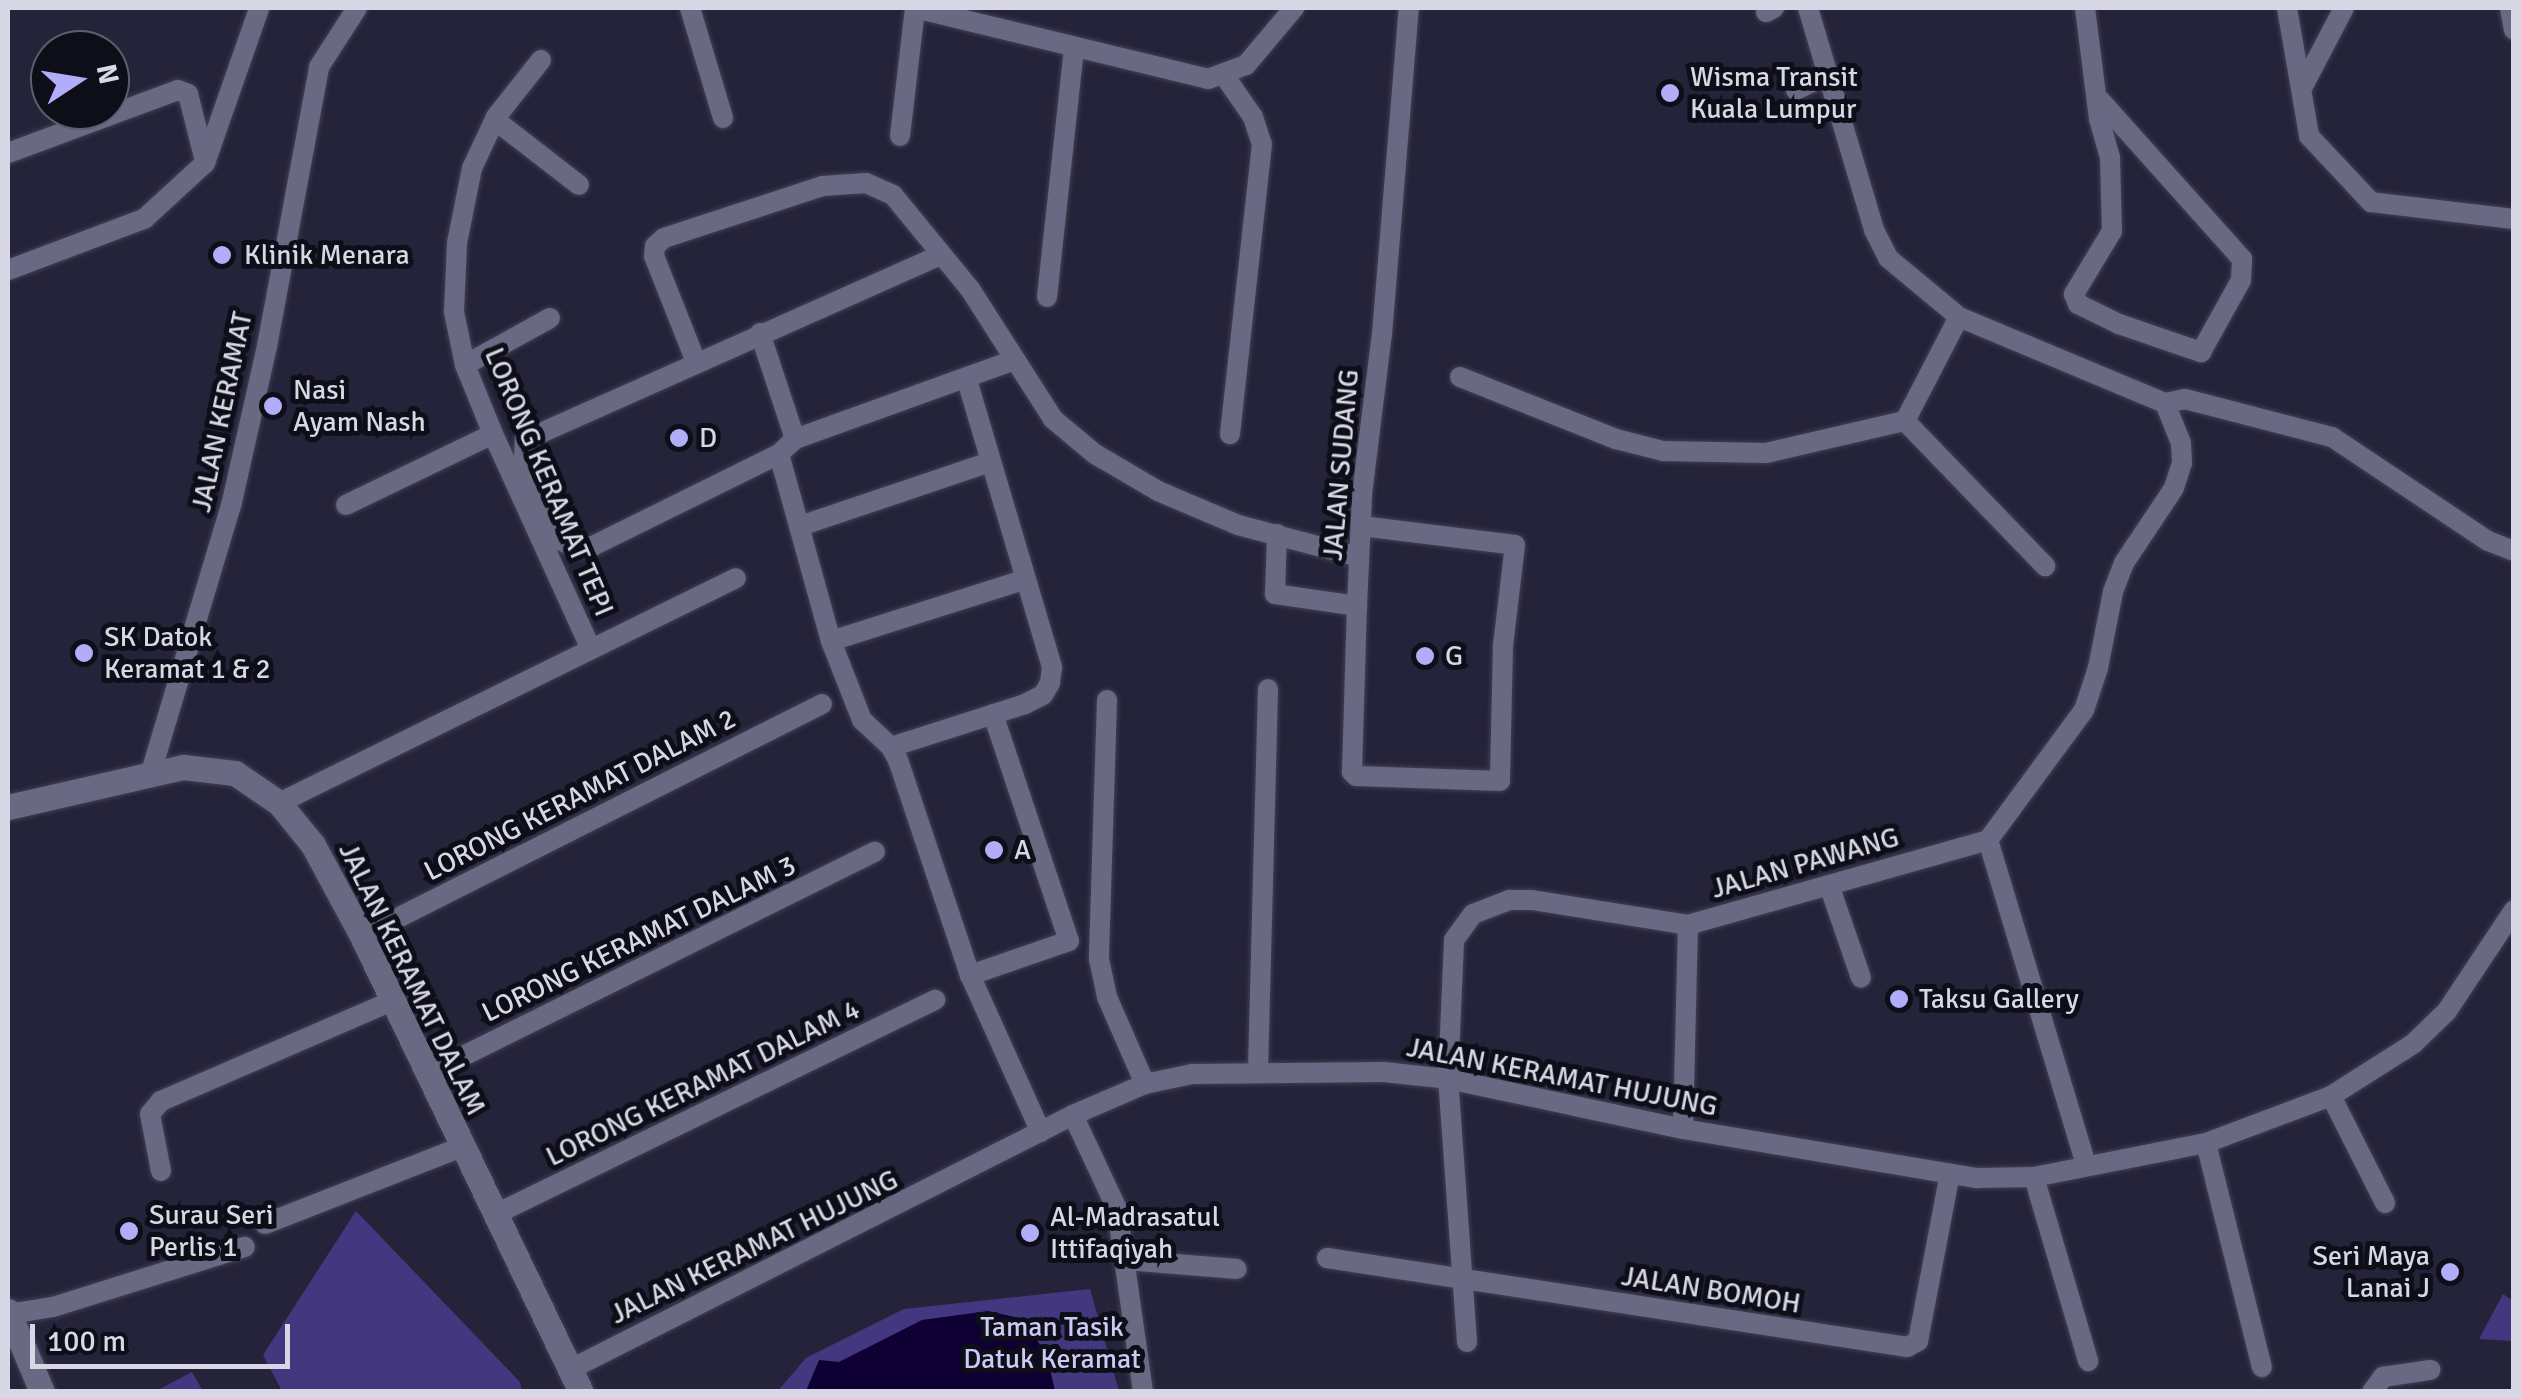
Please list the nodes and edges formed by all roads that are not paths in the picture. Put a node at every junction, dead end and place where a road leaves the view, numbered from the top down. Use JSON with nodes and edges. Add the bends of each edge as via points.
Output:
{"nodes":[{"id":1,"x":356,"y":8,"type":"edge"},
{"id":2,"x":690,"y":8,"type":"edge"},
{"id":3,"x":915,"y":8,"type":"edge"},
{"id":4,"x":1294,"y":8,"type":"edge"},
{"id":5,"x":1409,"y":8,"type":"edge"},
{"id":6,"x":1808,"y":8,"type":"edge"},
{"id":7,"x":2086,"y":8,"type":"edge"},
{"id":8,"x":2287,"y":8,"type":"edge"},
{"id":9,"x":2344,"y":8,"type":"edge"},
{"id":10,"x":2510,"y":8,"type":"edge"},
{"id":11,"x":259,"y":9,"type":"edge"},
{"id":12,"x":2514,"y":30,"type":"edge"},
{"id":13,"x":1074,"y":47,"type":"junction"},
{"id":14,"x":541,"y":60,"type":"dead end"},
{"id":15,"x":1830,"y":74,"type":"junction"},
{"id":16,"x":1224,"y":75,"type":"junction"},
{"id":17,"x":2304,"y":86,"type":"junction"},
{"id":18,"x":1796,"y":90,"type":"dead end"},
{"id":19,"x":2100,"y":100,"type":"junction"},
{"id":20,"x":723,"y":118,"type":"dead end"},
{"id":21,"x":495,"y":120,"type":"junction"},
{"id":22,"x":900,"y":136,"type":"dead end"},
{"id":23,"x":8,"y":153,"type":"edge"},
{"id":24,"x":205,"y":163,"type":"junction"},
{"id":25,"x":579,"y":185,"type":"dead end"},
{"id":26,"x":2514,"y":219,"type":"edge"},
{"id":27,"x":942,"y":255,"type":"junction"},
{"id":28,"x":8,"y":270,"type":"edge"},
{"id":29,"x":1046,"y":298,"type":"dead end"},
{"id":30,"x":1959,"y":317,"type":"junction"},
{"id":31,"x":550,"y":318,"type":"dead end"},
{"id":32,"x":760,"y":333,"type":"junction"},
{"id":33,"x":1012,"y":361,"type":"junction"},
{"id":34,"x":696,"y":362,"type":"junction"},
{"id":35,"x":464,"y":365,"type":"junction"},
{"id":36,"x":966,"y":377,"type":"junction"},
{"id":37,"x":1460,"y":378,"type":"dead end"},
{"id":38,"x":2165,"y":403,"type":"junction"},
{"id":39,"x":1905,"y":421,"type":"junction"},
{"id":40,"x":493,"y":434,"type":"junction"},
{"id":41,"x":1230,"y":434,"type":"dead end"},
{"id":42,"x":795,"y":438,"type":"junction"},
{"id":43,"x":780,"y":454,"type":"junction"},
{"id":44,"x":990,"y":462,"type":"junction"},
{"id":45,"x":346,"y":505,"type":"dead end"},
{"id":46,"x":800,"y":526,"type":"junction"},
{"id":47,"x":1361,"y":526,"type":"junction"},
{"id":48,"x":1277,"y":534,"type":"junction"},
{"id":49,"x":2514,"y":552,"type":"edge"},
{"id":50,"x":1359,"y":557,"type":"junction"},
{"id":51,"x":2045,"y":566,"type":"dead end"},
{"id":52,"x":736,"y":578,"type":"dead end"},
{"id":53,"x":1023,"y":580,"type":"junction"},
{"id":54,"x":1358,"y":606,"type":"junction"},
{"id":55,"x":831,"y":641,"type":"junction"},
{"id":56,"x":590,"y":647,"type":"junction"},
{"id":57,"x":1268,"y":690,"type":"dead end"},
{"id":58,"x":1107,"y":700,"type":"dead end"},
{"id":59,"x":822,"y":704,"type":"dead end"},
{"id":60,"x":993,"y":714,"type":"junction"},
{"id":61,"x":891,"y":747,"type":"junction"},
{"id":62,"x":151,"y":772,"type":"junction"},
{"id":63,"x":279,"y":804,"type":"junction"},
{"id":64,"x":8,"y":807,"type":"edge"},
{"id":65,"x":1988,"y":840,"type":"junction"},
{"id":66,"x":875,"y":852,"type":"dead end"},
{"id":67,"x":1829,"y":885,"type":"junction"},
{"id":68,"x":2514,"y":910,"type":"edge"},
{"id":69,"x":1688,"y":925,"type":"junction"},
{"id":70,"x":362,"y":936,"type":"junction"},
{"id":71,"x":970,"y":975,"type":"junction"},
{"id":72,"x":1861,"y":978,"type":"dead end"},
{"id":73,"x":392,"y":1000,"type":"junction"},
{"id":74,"x":935,"y":1000,"type":"dead end"},
{"id":75,"x":1258,"y":1070,"type":"junction"},
{"id":76,"x":427,"y":1074,"type":"junction"},
{"id":77,"x":1448,"y":1079,"type":"junction"},
{"id":78,"x":1145,"y":1084,"type":"junction"},
{"id":79,"x":2331,"y":1096,"type":"junction"},
{"id":80,"x":1073,"y":1115,"type":"junction"},
{"id":81,"x":1683,"y":1128,"type":"junction"},
{"id":82,"x":1041,"y":1132,"type":"junction"},
{"id":83,"x":2206,"y":1143,"type":"junction"},
{"id":84,"x":462,"y":1147,"type":"junction"},
{"id":85,"x":2086,"y":1164,"type":"junction"},
{"id":86,"x":161,"y":1171,"type":"dead end"},
{"id":87,"x":1950,"y":1174,"type":"junction"},
{"id":88,"x":2034,"y":1176,"type":"junction"},
{"id":89,"x":2386,"y":1202,"type":"dead end"},
{"id":90,"x":494,"y":1215,"type":"junction"},
{"id":91,"x":265,"y":1224,"type":"dead end"},
{"id":92,"x":245,"y":1247,"type":"dead end"},
{"id":93,"x":1327,"y":1258,"type":"dead end"},
{"id":94,"x":1128,"y":1260,"type":"junction"},
{"id":95,"x":1238,"y":1269,"type":"dead end"},
{"id":96,"x":1463,"y":1279,"type":"junction"},
{"id":97,"x":8,"y":1313,"type":"edge"},
{"id":98,"x":1467,"y":1342,"type":"dead end"},
{"id":99,"x":2088,"y":1362,"type":"dead end"},
{"id":100,"x":2262,"y":1367,"type":"dead end"},
{"id":101,"x":2430,"y":1370,"type":"dead end"},
{"id":102,"x":576,"y":1380,"type":"edge"},
{"id":103,"x":42,"y":1392,"type":"edge"},
{"id":104,"x":1143,"y":1392,"type":"edge"},
{"id":105,"x":2372,"y":1392,"type":"edge"}],
"edges":[{"from":1,"to":62,"type":"street","name":"JALAN KERAMAT","via":[[318,67],[231,506]]},
{"from":2,"to":20,"type":"street"},
{"from":3,"to":13,"type":"street"},
{"from":3,"to":22,"type":"street"},
{"from":4,"to":16,"type":"street","via":[[1246,65]]},
{"from":5,"to":47,"type":"street","name":"JALAN SUDANG"},
{"from":6,"to":15,"type":"street"},
{"from":7,"to":19,"type":"street"},
{"from":8,"to":17,"type":"street"},
{"from":9,"to":17,"type":"street"},
{"from":10,"to":12,"type":"street"},
{"from":11,"to":24,"type":"street"},
{"from":13,"to":16,"type":"street","via":[[1208,79]]},
{"from":13,"to":29,"type":"street"},
{"from":14,"to":21,"type":"street","name":"LORONG KERAMAT TEPI"},
{"from":15,"to":18,"type":"street"},
{"from":15,"to":30,"type":"street","via":[[1888,258]]},
{"from":16,"to":41,"type":"street","via":[[1240,93],[1262,144]]},
{"from":17,"to":26,"type":"street","via":[[2309,136],[2371,202]]},
{"from":19,"to":19,"type":"street","via":[[2112,231],[2074,294],[2078,304],[2201,352],[2241,280],[2242,258]]},
{"from":21,"to":25,"type":"street"},
{"from":21,"to":35,"type":"street","name":"LORONG KERAMAT TEPI","via":[[472,168],[457,243],[454,312]]},
{"from":23,"to":24,"type":"street","via":[[178,90],[188,94]]},
{"from":24,"to":28,"type":"street","via":[[144,219]]},
{"from":27,"to":32,"type":"street"},
{"from":27,"to":33,"type":"street","via":[[970,288]]},
{"from":27,"to":34,"type":"street","via":[[893,195],[866,184],[824,186],[664,238],[654,256]]},
{"from":30,"to":38,"type":"street"},
{"from":30,"to":39,"type":"street"},
{"from":31,"to":35,"type":"street"},
{"from":32,"to":34,"type":"street"},
{"from":32,"to":42,"type":"street"},
{"from":33,"to":36,"type":"street"},
{"from":33,"to":48,"type":"street","via":[[1053,419],[1095,454],[1158,491]]},
{"from":34,"to":43,"type":"street","via":[[525,440],[524,457],[555,538],[578,548],[593,546]]},
{"from":35,"to":40,"type":"street","name":"LORONG KERAMAT TEPI"},
{"from":36,"to":42,"type":"street"},
{"from":36,"to":44,"type":"street"},
{"from":37,"to":39,"type":"street","via":[[1580,427],[1663,450],[1766,453]]},
{"from":38,"to":49,"type":"street","via":[[2185,399],[2332,438]]},
{"from":38,"to":65,"type":"street","via":[[2180,443],[2174,488],[2118,577],[2084,710]]},
{"from":39,"to":51,"type":"street"},
{"from":40,"to":45,"type":"street"},
{"from":40,"to":56,"type":"street","name":"LORONG KERAMAT TEPI"},
{"from":42,"to":43,"type":"street"},
{"from":43,"to":46,"type":"street"},
{"from":44,"to":46,"type":"street"},
{"from":44,"to":53,"type":"street"},
{"from":46,"to":55,"type":"street"},
{"from":47,"to":50,"type":"street","name":"JALAN SUDANG"},
{"from":47,"to":54,"type":"street","name":"JALAN SUDANG","via":[[1515,545],[1498,782],[1355,776]]},
{"from":48,"to":50,"type":"street"},
{"from":48,"to":54,"type":"street","via":[[1276,594]]},
{"from":50,"to":54,"type":"street","name":"JALAN SUDANG"},
{"from":52,"to":56,"type":"street"},
{"from":53,"to":55,"type":"street"},
{"from":53,"to":60,"type":"street","via":[[1052,667],[1050,683],[1043,694]]},
{"from":55,"to":61,"type":"street","via":[[862,720]]},
{"from":56,"to":63,"type":"street"},
{"from":57,"to":75,"type":"street"},
{"from":58,"to":78,"type":"street","via":[[1099,959],[1107,997]]},
{"from":59,"to":70,"type":"street","name":"LORONG KERAMAT DALAM 2"},
{"from":60,"to":61,"type":"street"},
{"from":60,"to":71,"type":"street","via":[[1069,941]]},
{"from":61,"to":71,"type":"street"},
{"from":62,"to":63,"type":"street","name":"JALAN KERAMAT DALAM","via":[[183,767],[235,774]]},
{"from":62,"to":64,"type":"street","name":"JALAN KERAMAT DALAM"},
{"from":63,"to":70,"type":"street","name":"JALAN KERAMAT DALAM","via":[[313,846]]},
{"from":65,"to":67,"type":"street","name":"JALAN PAWANG"},
{"from":65,"to":85,"type":"street"},
{"from":66,"to":76,"type":"street","name":"LORONG KERAMAT DALAM 3"},
{"from":67,"to":69,"type":"street","name":"JALAN PAWANG"},
{"from":67,"to":72,"type":"street"},
{"from":68,"to":79,"type":"street","name":"JALAN KERAMAT HUJUNG","via":[[2448,1011],[2384,1065]]},
{"from":69,"to":77,"type":"street","name":"JALAN PAWANG","via":[[1532,900],[1510,900],[1473,914],[1454,940]]},
{"from":69,"to":81,"type":"street"},
{"from":70,"to":73,"type":"street","name":"JALAN KERAMAT DALAM"},
{"from":71,"to":82,"type":"street"},
{"from":73,"to":76,"type":"street","name":"JALAN KERAMAT DALAM"},
{"from":73,"to":86,"type":"street","via":[[161,1102],[150,1114]]},
{"from":74,"to":90,"type":"street","name":"LORONG KERAMAT DALAM 4"},
{"from":75,"to":77,"type":"street","name":"JALAN KERAMAT HUJUNG"},
{"from":75,"to":78,"type":"street","name":"JALAN KERAMAT HUJUNG"},
{"from":76,"to":84,"type":"street","name":"JALAN KERAMAT DALAM"},
{"from":77,"to":81,"type":"street","name":"JALAN KERAMAT HUJUNG"},
{"from":77,"to":96,"type":"street","name":"JALAN PAWANG"},
{"from":78,"to":80,"type":"street","name":"JALAN KERAMAT HUJUNG"},
{"from":79,"to":83,"type":"street","name":"JALAN KERAMAT HUJUNG"},
{"from":79,"to":89,"type":"street"},
{"from":80,"to":82,"type":"street","name":"JALAN KERAMAT HUJUNG"},
{"from":80,"to":94,"type":"street","via":[[1111,1192]]},
{"from":81,"to":87,"type":"street","name":"JALAN KERAMAT HUJUNG"},
{"from":82,"to":102,"type":"street","name":"JALAN KERAMAT HUJUNG"},
{"from":83,"to":85,"type":"street","name":"JALAN KERAMAT HUJUNG"},
{"from":83,"to":100,"type":"street"},
{"from":84,"to":90,"type":"street","name":"JALAN KERAMAT DALAM"},
{"from":84,"to":91,"type":"street"},
{"from":85,"to":88,"type":"street","name":"JALAN KERAMAT HUJUNG"},
{"from":87,"to":88,"type":"street","name":"JALAN KERAMAT HUJUNG"},
{"from":87,"to":96,"type":"street","name":"JALAN BOMOH","via":[[1918,1341],[1907,1347]]},
{"from":88,"to":99,"type":"street"},
{"from":90,"to":102,"type":"street","name":"JALAN KERAMAT DALAM"},
{"from":92,"to":97,"type":"street","via":[[53,1307]]},
{"from":93,"to":96,"type":"street","name":"JALAN BOMOH"},
{"from":94,"to":95,"type":"street"},
{"from":94,"to":104,"type":"street"},
{"from":96,"to":98,"type":"street","name":"JALAN PAWANG"},
{"from":97,"to":103,"type":"street"},
{"from":101,"to":105,"type":"street","via":[[2383,1376]]}]}
